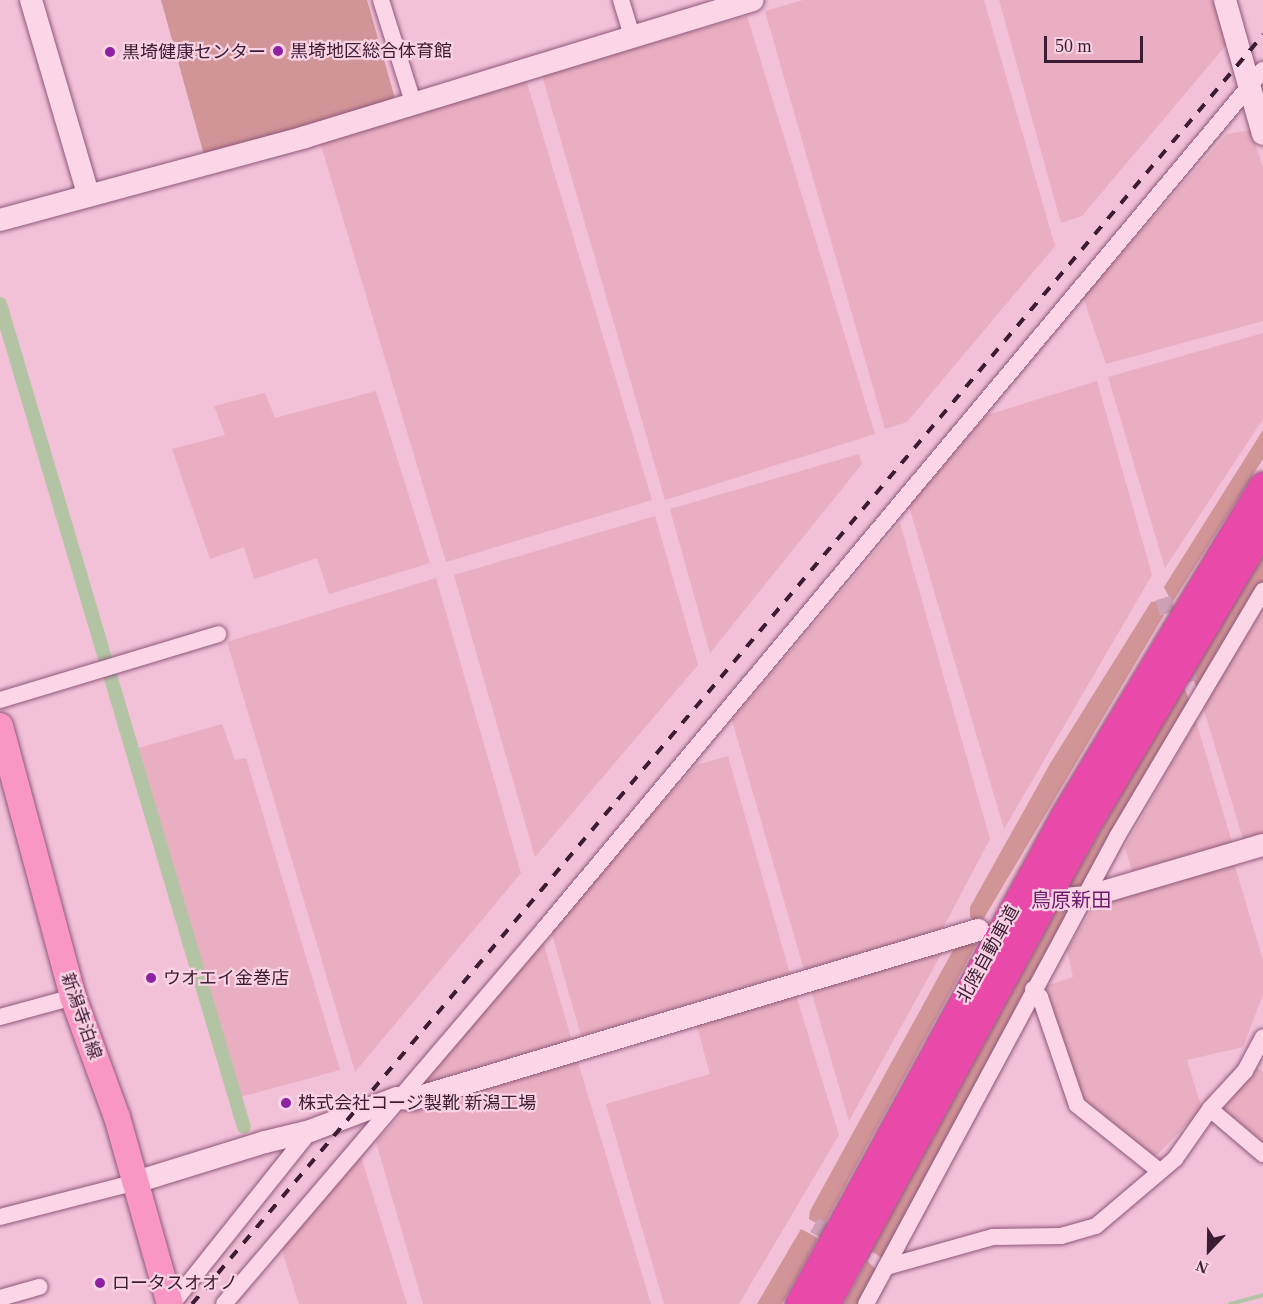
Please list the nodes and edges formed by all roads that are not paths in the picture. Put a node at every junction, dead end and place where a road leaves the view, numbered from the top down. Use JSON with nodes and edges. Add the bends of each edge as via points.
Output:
{"nodes":[{"id":1,"x":31,"y":0,"type":"edge"},
{"id":2,"x":381,"y":0,"type":"edge"},
{"id":3,"x":621,"y":0,"type":"edge"},
{"id":4,"x":752,"y":0,"type":"edge"},
{"id":5,"x":1225,"y":0,"type":"edge"},
{"id":6,"x":632,"y":35,"type":"junction"},
{"id":7,"x":1256,"y":78,"type":"edge"},
{"id":8,"x":413,"y":102,"type":"junction"},
{"id":9,"x":1263,"y":134,"type":"edge"},
{"id":10,"x":88,"y":194,"type":"junction"},
{"id":11,"x":0,"y":220,"type":"edge"},
{"id":12,"x":1263,"y":487,"type":"edge"},
{"id":13,"x":1263,"y":528,"type":"edge"},
{"id":14,"x":1263,"y":591,"type":"edge"},
{"id":15,"x":218,"y":634,"type":"dead end"},
{"id":16,"x":0,"y":700,"type":"edge"},
{"id":17,"x":0,"y":726,"type":"edge"},
{"id":18,"x":1263,"y":845,"type":"edge"},
{"id":19,"x":1076,"y":898,"type":"junction"},
{"id":20,"x":978,"y":930,"type":"dead end"},
{"id":21,"x":1033,"y":989,"type":"junction"},
{"id":22,"x":73,"y":997,"type":"junction"},
{"id":23,"x":0,"y":1017,"type":"edge"},
{"id":24,"x":1263,"y":1037,"type":"edge"},
{"id":25,"x":397,"y":1098,"type":"junction"},
{"id":26,"x":1210,"y":1108,"type":"junction"},
{"id":27,"x":310,"y":1131,"type":"junction"},
{"id":28,"x":1263,"y":1154,"type":"edge"},
{"id":29,"x":1158,"y":1170,"type":"junction"},
{"id":30,"x":136,"y":1182,"type":"junction"},
{"id":31,"x":0,"y":1217,"type":"edge"},
{"id":32,"x":880,"y":1263,"type":"junction"},
{"id":33,"x":39,"y":1287,"type":"dead end"},
{"id":34,"x":0,"y":1298,"type":"edge"},
{"id":35,"x":171,"y":1304,"type":"edge"},
{"id":36,"x":224,"y":1304,"type":"edge"},
{"id":37,"x":800,"y":1304,"type":"edge"},
{"id":38,"x":826,"y":1304,"type":"edge"},
{"id":39,"x":866,"y":1304,"type":"edge"}],
"edges":[{"from":1,"to":10,"type":"street"},
{"from":2,"to":8,"type":"street"},
{"from":3,"to":6,"type":"street"},
{"from":4,"to":6,"type":"street"},
{"from":5,"to":7,"type":"street"},
{"from":6,"to":8,"type":"street"},
{"from":7,"to":9,"type":"street"},
{"from":7,"to":25,"type":"street","via":[[545,928]]},
{"from":8,"to":10,"type":"street","via":[[305,137]]},
{"from":10,"to":11,"type":"street"},
{"from":12,"to":37,"type":"highway","name":"北陸自動車道","via":[[1060,825]]},
{"from":13,"to":38,"type":"highway","name":"北陸自動車道","via":[[1073,849]]},
{"from":14,"to":19,"type":"street","via":[[1118,835]]},
{"from":15,"to":16,"type":"street"},
{"from":17,"to":22,"type":"main road","name":"新潟寺泊線"},
{"from":18,"to":19,"type":"street"},
{"from":19,"to":21,"type":"street"},
{"from":20,"to":25,"type":"street","via":[[413,1099]]},
{"from":21,"to":29,"type":"street","via":[[1040,997],[1077,1105]]},
{"from":21,"to":32,"type":"street"},
{"from":22,"to":23,"type":"street"},
{"from":22,"to":30,"type":"main road","name":"新潟寺泊線"},
{"from":24,"to":26,"type":"street","via":[[1245,1071]]},
{"from":25,"to":27,"type":"street"},
{"from":25,"to":36,"type":"street"},
{"from":26,"to":28,"type":"street"},
{"from":26,"to":29,"type":"street","via":[[1175,1159]]},
{"from":27,"to":30,"type":"street"},
{"from":27,"to":35,"type":"street"},
{"from":29,"to":32,"type":"street","via":[[1147,1185],[1096,1226],[1061,1236],[993,1237]]},
{"from":30,"to":31,"type":"street"},
{"from":30,"to":35,"type":"main road","name":"新潟寺泊線"},
{"from":32,"to":39,"type":"street"},
{"from":33,"to":34,"type":"street"}]}
